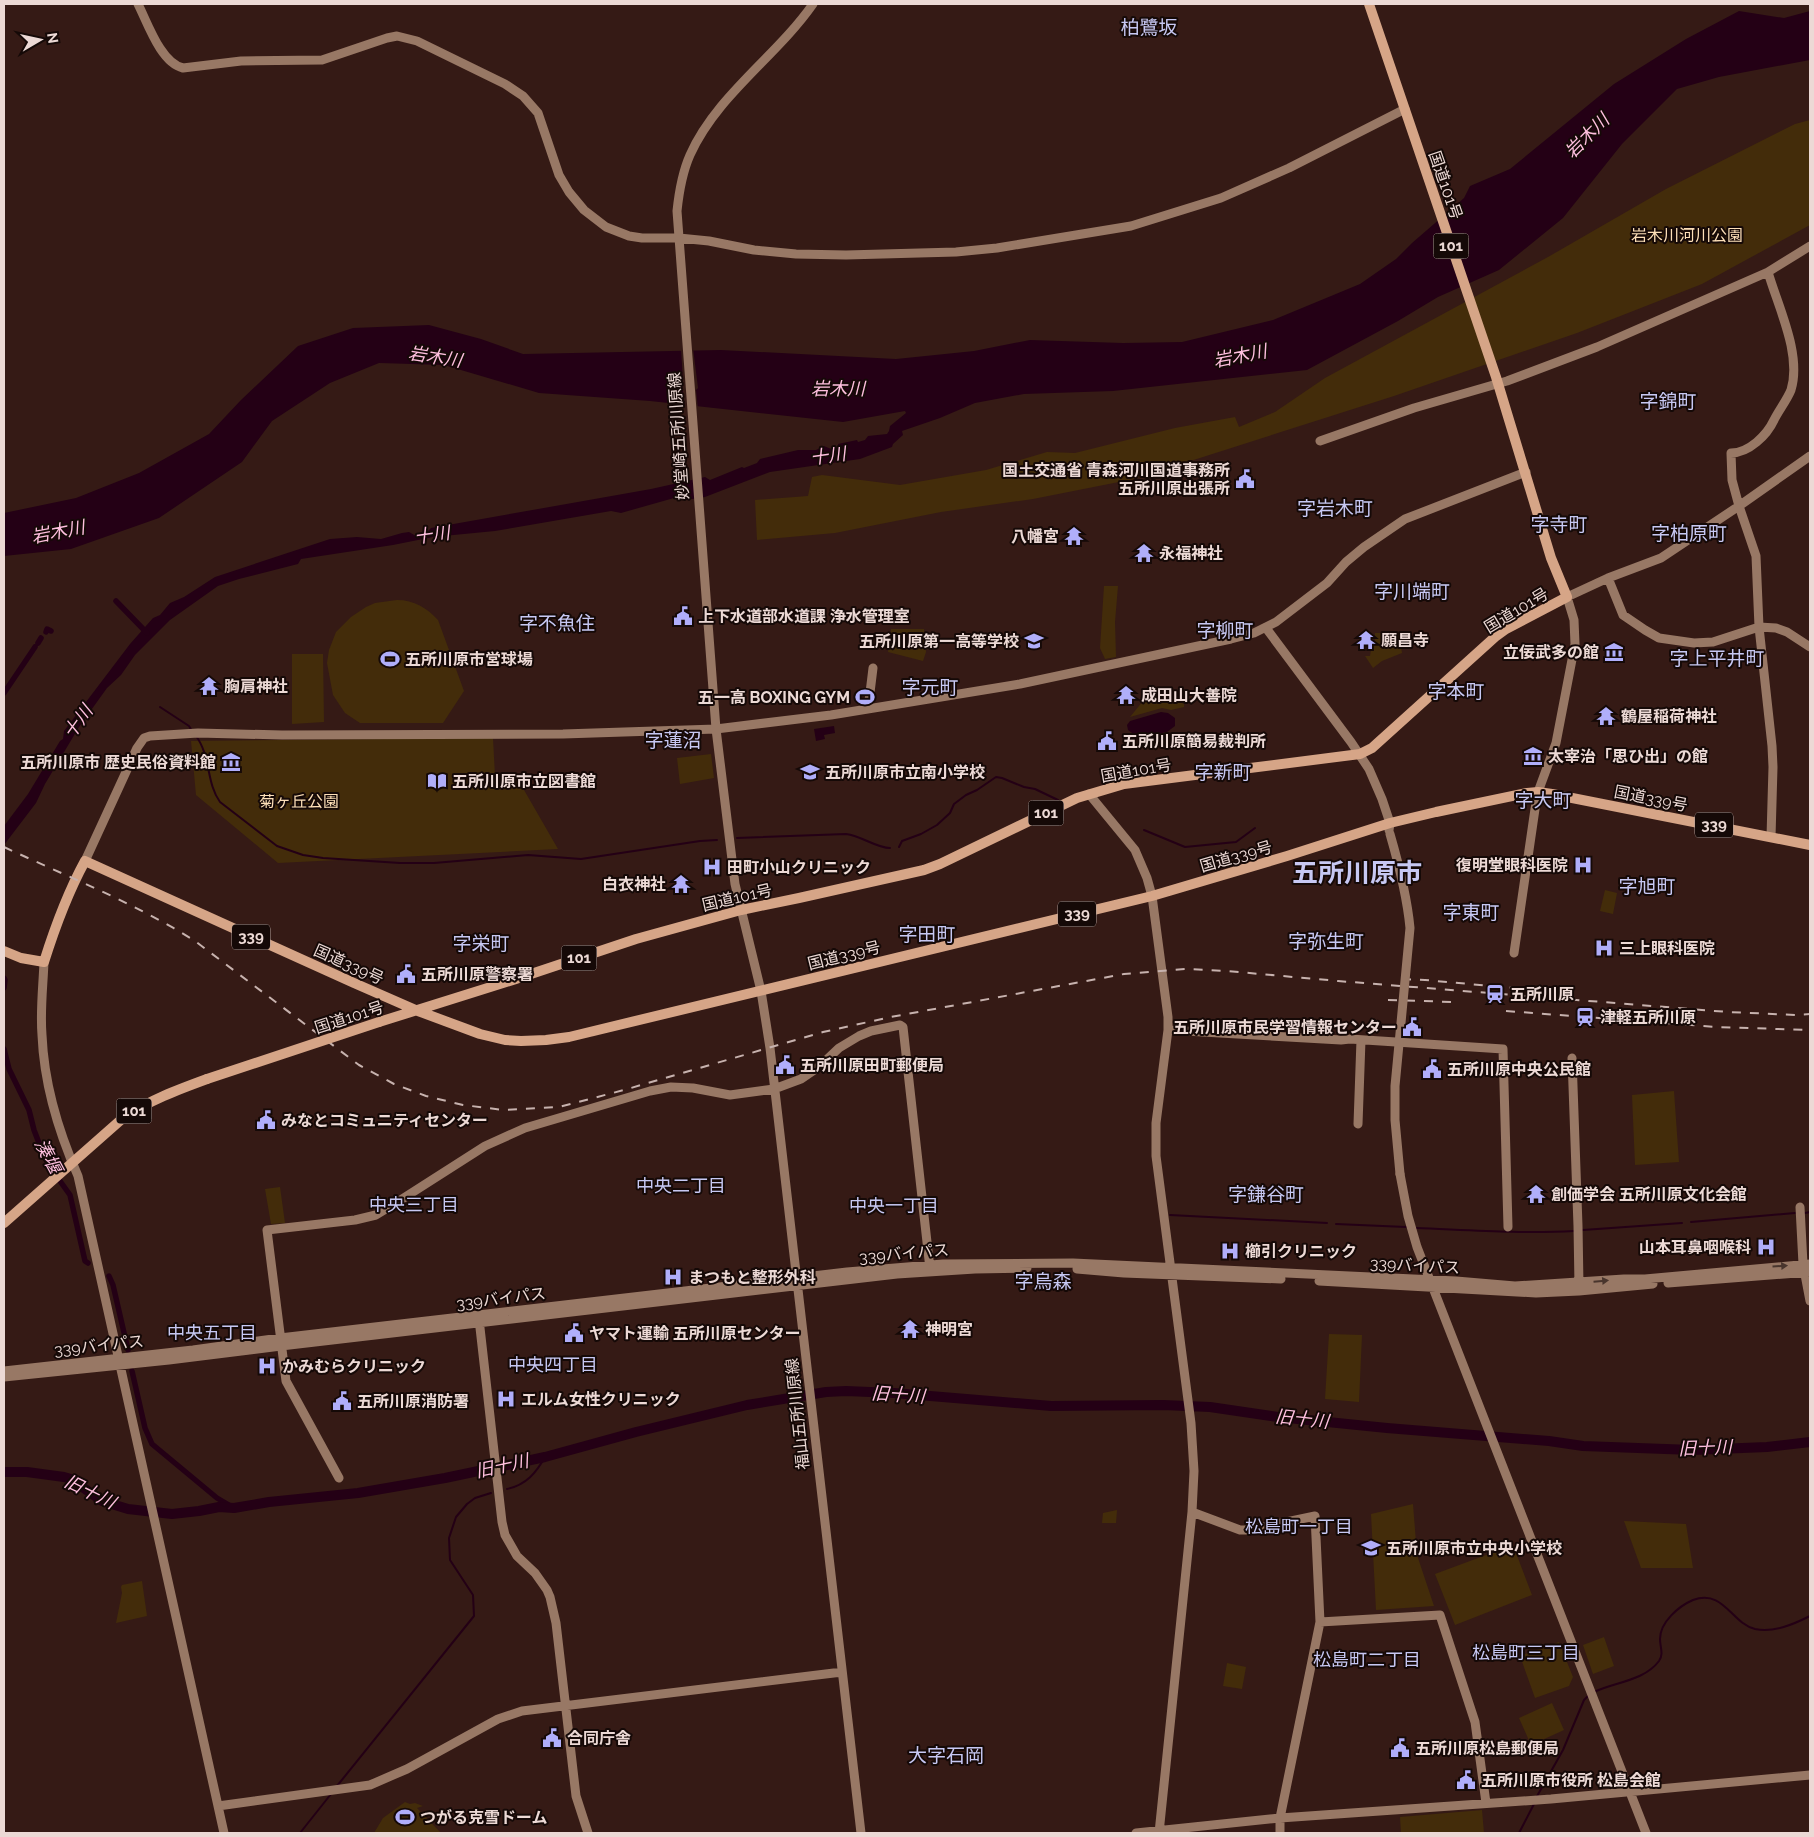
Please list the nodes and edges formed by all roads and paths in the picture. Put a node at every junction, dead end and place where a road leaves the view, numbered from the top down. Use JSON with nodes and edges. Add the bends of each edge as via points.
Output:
{"nodes":[{"id":1,"x":138,"y":4,"type":"edge"},
{"id":2,"x":812,"y":4,"type":"edge"},
{"id":3,"x":1369,"y":4,"type":"edge"},
{"id":4,"x":1406,"y":112,"type":"junction"},
{"id":5,"x":679,"y":241,"type":"junction"},
{"id":6,"x":1810,"y":246,"type":"edge"},
{"id":7,"x":1768,"y":272,"type":"junction"},
{"id":8,"x":1497,"y":380,"type":"junction"},
{"id":9,"x":1320,"y":440,"type":"dead end"},
{"id":10,"x":1810,"y":456,"type":"edge"},
{"id":11,"x":1526,"y":472,"type":"junction"},
{"id":12,"x":1739,"y":506,"type":"junction"},
{"id":13,"x":1608,"y":578,"type":"junction"},
{"id":14,"x":1567,"y":597,"type":"junction"},
{"id":15,"x":1759,"y":627,"type":"junction"},
{"id":16,"x":1266,"y":628,"type":"junction"},
{"id":17,"x":1810,"y":647,"type":"edge"},
{"id":18,"x":873,"y":668,"type":"dead end"},
{"id":19,"x":868,"y":709,"type":"junction"},
{"id":20,"x":716,"y":729,"type":"junction"},
{"id":21,"x":1360,"y":754,"type":"junction"},
{"id":22,"x":1538,"y":792,"type":"junction"},
{"id":23,"x":1089,"y":794,"type":"junction"},
{"id":24,"x":1390,"y":828,"type":"junction"},
{"id":25,"x":1771,"y":836,"type":"junction"},
{"id":26,"x":1810,"y":845,"type":"edge"},
{"id":27,"x":84,"y":861,"type":"junction"},
{"id":28,"x":1152,"y":896,"type":"junction"},
{"id":29,"x":741,"y":910,"type":"junction"},
{"id":30,"x":4,"y":950,"type":"edge"},
{"id":31,"x":1514,"y":953,"type":"dead end"},
{"id":32,"x":44,"y":962,"type":"junction"},
{"id":33,"x":760,"y":991,"type":"junction"},
{"id":34,"x":418,"y":1011,"type":"junction"},
{"id":35,"x":1168,"y":1030,"type":"junction"},
{"id":36,"x":1361,"y":1040,"type":"junction"},
{"id":37,"x":1572,"y":1058,"type":"dead end"},
{"id":38,"x":774,"y":1089,"type":"junction"},
{"id":39,"x":1358,"y":1124,"type":"dead end"},
{"id":40,"x":72,"y":1162,"type":"junction"},
{"id":41,"x":1800,"y":1207,"type":"dead end"},
{"id":42,"x":4,"y":1223,"type":"edge"},
{"id":43,"x":1508,"y":1227,"type":"dead end"},
{"id":44,"x":1807,"y":1268,"type":"edge"},
{"id":45,"x":930,"y":1269,"type":"junction"},
{"id":46,"x":1170,"y":1271,"type":"junction"},
{"id":47,"x":797,"y":1282,"type":"junction"},
{"id":48,"x":1432,"y":1284,"type":"junction"},
{"id":49,"x":1579,"y":1287,"type":"junction"},
{"id":50,"x":1810,"y":1300,"type":"edge"},
{"id":51,"x":479,"y":1320,"type":"junction"},
{"id":52,"x":281,"y":1342,"type":"junction"},
{"id":53,"x":119,"y":1361,"type":"junction"},
{"id":54,"x":4,"y":1371,"type":"edge"},
{"id":55,"x":4,"y":1377,"type":"edge"},
{"id":56,"x":339,"y":1478,"type":"dead end"},
{"id":57,"x":1192,"y":1512,"type":"junction"},
{"id":58,"x":1320,"y":1622,"type":"junction"},
{"id":59,"x":842,"y":1672,"type":"junction"},
{"id":60,"x":566,"y":1705,"type":"junction"},
{"id":61,"x":1810,"y":1775,"type":"edge"},
{"id":62,"x":1630,"y":1792,"type":"junction"},
{"id":63,"x":1486,"y":1803,"type":"junction"},
{"id":64,"x":218,"y":1806,"type":"junction"},
{"id":65,"x":1280,"y":1818,"type":"junction"},
{"id":66,"x":1159,"y":1831,"type":"edge"},
{"id":67,"x":224,"y":1833,"type":"edge"},
{"id":68,"x":588,"y":1833,"type":"edge"},
{"id":69,"x":861,"y":1833,"type":"edge"},
{"id":70,"x":1136,"y":1833,"type":"edge"},
{"id":71,"x":1280,"y":1833,"type":"edge"},
{"id":72,"x":1646,"y":1833,"type":"edge"}],
"edges":[{"from":1,"to":5,"type":"street","via":[[165,56],[176,66],[184,68],[241,61],[322,60],[397,36],[417,41],[523,96],[538,113],[559,175],[569,192],[594,218],[629,236]]},
{"from":2,"to":5,"type":"street","name":"妙堂崎五所川原線","via":[[783,41],[712,117],[697,140],[682,176],[677,211]]},
{"from":3,"to":4,"type":"highway","name":"国道101号","number":"101"},
{"from":4,"to":5,"type":"street","via":[[1221,198],[1131,226],[956,252],[796,254],[709,241]]},
{"from":4,"to":8,"type":"highway","name":"国道101号","number":"101"},
{"from":5,"to":20,"type":"street","name":"妙堂崎五所川原線"},
{"from":6,"to":7,"type":"street"},
{"from":7,"to":8,"type":"street","via":[[1598,348]]},
{"from":7,"to":12,"type":"street","via":[[1792,349],[1794,378],[1770,428],[1758,441],[1731,453],[1732,480]]},
{"from":8,"to":9,"type":"street"},
{"from":8,"to":11,"type":"highway","name":"国道101号","number":"101"},
{"from":10,"to":12,"type":"street"},
{"from":11,"to":14,"type":"highway","name":"国道101号","number":"101","via":[[1551,558]]},
{"from":11,"to":16,"type":"street","via":[[1405,519],[1364,547],[1322,588]]},
{"from":12,"to":13,"type":"street","via":[[1661,558]]},
{"from":12,"to":15,"type":"street","via":[[1756,556]]},
{"from":13,"to":14,"type":"street"},
{"from":13,"to":15,"type":"street","via":[[1623,615],[1659,638],[1713,642]]},
{"from":14,"to":21,"type":"highway","name":"国道101号","number":"101","via":[[1495,637],[1372,748]]},
{"from":14,"to":22,"type":"street","via":[[1574,620],[1576,644],[1556,743]]},
{"from":15,"to":17,"type":"street","via":[[1788,632]]},
{"from":15,"to":25,"type":"street","via":[[1771,724]]},
{"from":16,"to":19,"type":"street","via":[[1231,639],[1020,684]]},
{"from":16,"to":21,"type":"street"},
{"from":18,"to":19,"type":"street"},
{"from":19,"to":20,"type":"street"},
{"from":20,"to":27,"type":"street","via":[[563,734],[158,735],[144,738],[137,748]]},
{"from":20,"to":29,"type":"street","name":"妙堂崎五所川原線"},
{"from":21,"to":23,"type":"highway","name":"国道101号","number":"101","via":[[1124,784]]},
{"from":21,"to":24,"type":"street","via":[[1377,784]]},
{"from":22,"to":24,"type":"highway","name":"国道339号","number":"339","via":[[1478,802]]},
{"from":22,"to":25,"type":"highway","name":"国道339号","number":"339"},
{"from":22,"to":31,"type":"street"},
{"from":23,"to":28,"type":"street","via":[[1134,850]]},
{"from":23,"to":29,"type":"highway","name":"国道101号","number":"101","via":[[924,870]]},
{"from":24,"to":28,"type":"highway","name":"国道339号","number":"339"},
{"from":24,"to":48,"type":"street","bridge":true,"via":[[1410,928],[1395,1086],[1400,1174],[1412,1231]]},
{"from":25,"to":26,"type":"highway","name":"国道339号","number":"339"},
{"from":27,"to":32,"type":"highway","via":[[56,924]]},
{"from":27,"to":34,"type":"highway","name":"国道339号","number":"339"},
{"from":28,"to":33,"type":"highway","name":"国道339号","number":"339"},
{"from":28,"to":35,"type":"street"},
{"from":29,"to":33,"type":"street","name":"妙堂崎五所川原線"},
{"from":29,"to":34,"type":"highway","name":"国道101号","number":"101","via":[[636,939]]},
{"from":30,"to":32,"type":"highway","via":[[21,958]]},
{"from":32,"to":40,"type":"street","via":[[41,1007],[45,1064]]},
{"from":33,"to":34,"type":"highway","name":"国道339号","number":"339","via":[[569,1037],[534,1041],[494,1038]]},
{"from":33,"to":38,"type":"street","name":"福山五所川原線"},
{"from":34,"to":40,"type":"highway","name":"国道101号","number":"101","bridge":true,"via":[[167,1093],[141,1106],[110,1128]]},
{"from":35,"to":36,"type":"street"},
{"from":35,"to":46,"type":"street","via":[[1156,1123],[1156,1156]]},
{"from":36,"to":39,"type":"street"},
{"from":36,"to":43,"type":"street","via":[[1503,1049]]},
{"from":37,"to":49,"type":"street"},
{"from":38,"to":45,"type":"street","via":[[800,1079],[859,1036],[902,1027]]},
{"from":38,"to":47,"type":"street","name":"福山五所川原線"},
{"from":38,"to":52,"type":"street","via":[[730,1095],[693,1088],[650,1091],[525,1128],[485,1146],[376,1215],[267,1230]]},
{"from":40,"to":42,"type":"highway","name":"国道101号","number":"101"},
{"from":40,"to":53,"type":"street","via":[[78,1176]]},
{"from":41,"to":44,"type":"street"},
{"from":44,"to":49,"type":"street","name":"339バイパス","via":[[1624,1279]]},
{"from":44,"to":50,"type":"street"},
{"from":45,"to":46,"type":"street","name":"339バイパス","via":[[1034,1262]]},
{"from":45,"to":47,"type":"street","name":"339バイパス","via":[[846,1272]]},
{"from":46,"to":48,"type":"street","name":"339バイパス"},
{"from":46,"to":57,"type":"street","via":[[1190,1422],[1194,1471]]},
{"from":47,"to":51,"type":"street","name":"339バイパス"},
{"from":47,"to":59,"type":"street","name":"福山五所川原線"},
{"from":48,"to":49,"type":"street","name":"339バイパス"},
{"from":48,"to":62,"type":"street"},
{"from":51,"to":52,"type":"street","name":"339バイパス"},
{"from":51,"to":60,"type":"street","via":[[505,1535],[517,1556],[542,1582],[550,1597]]},
{"from":52,"to":53,"type":"street","name":"339バイパス"},
{"from":52,"to":56,"type":"street","via":[[286,1381]]},
{"from":53,"to":54,"type":"street","name":"339バイパス"},
{"from":53,"to":55,"type":"street"},
{"from":53,"to":64,"type":"street"},
{"from":57,"to":58,"type":"street","via":[[1240,1530],[1316,1516]]},
{"from":57,"to":66,"type":"street"},
{"from":58,"to":63,"type":"street","via":[[1440,1615],[1475,1722]]},
{"from":58,"to":65,"type":"street"},
{"from":59,"to":60,"type":"street"},
{"from":59,"to":69,"type":"street","name":"福山五所川原線"},
{"from":60,"to":64,"type":"street","via":[[522,1711],[498,1719],[388,1778],[370,1784]]},
{"from":60,"to":68,"type":"street","via":[[576,1796]]},
{"from":61,"to":62,"type":"street"},
{"from":62,"to":63,"type":"street"},
{"from":62,"to":72,"type":"street"},
{"from":63,"to":65,"type":"street"},
{"from":64,"to":67,"type":"street"},
{"from":65,"to":66,"type":"street"},
{"from":65,"to":71,"type":"street"},
{"from":66,"to":70,"type":"street"}]}
